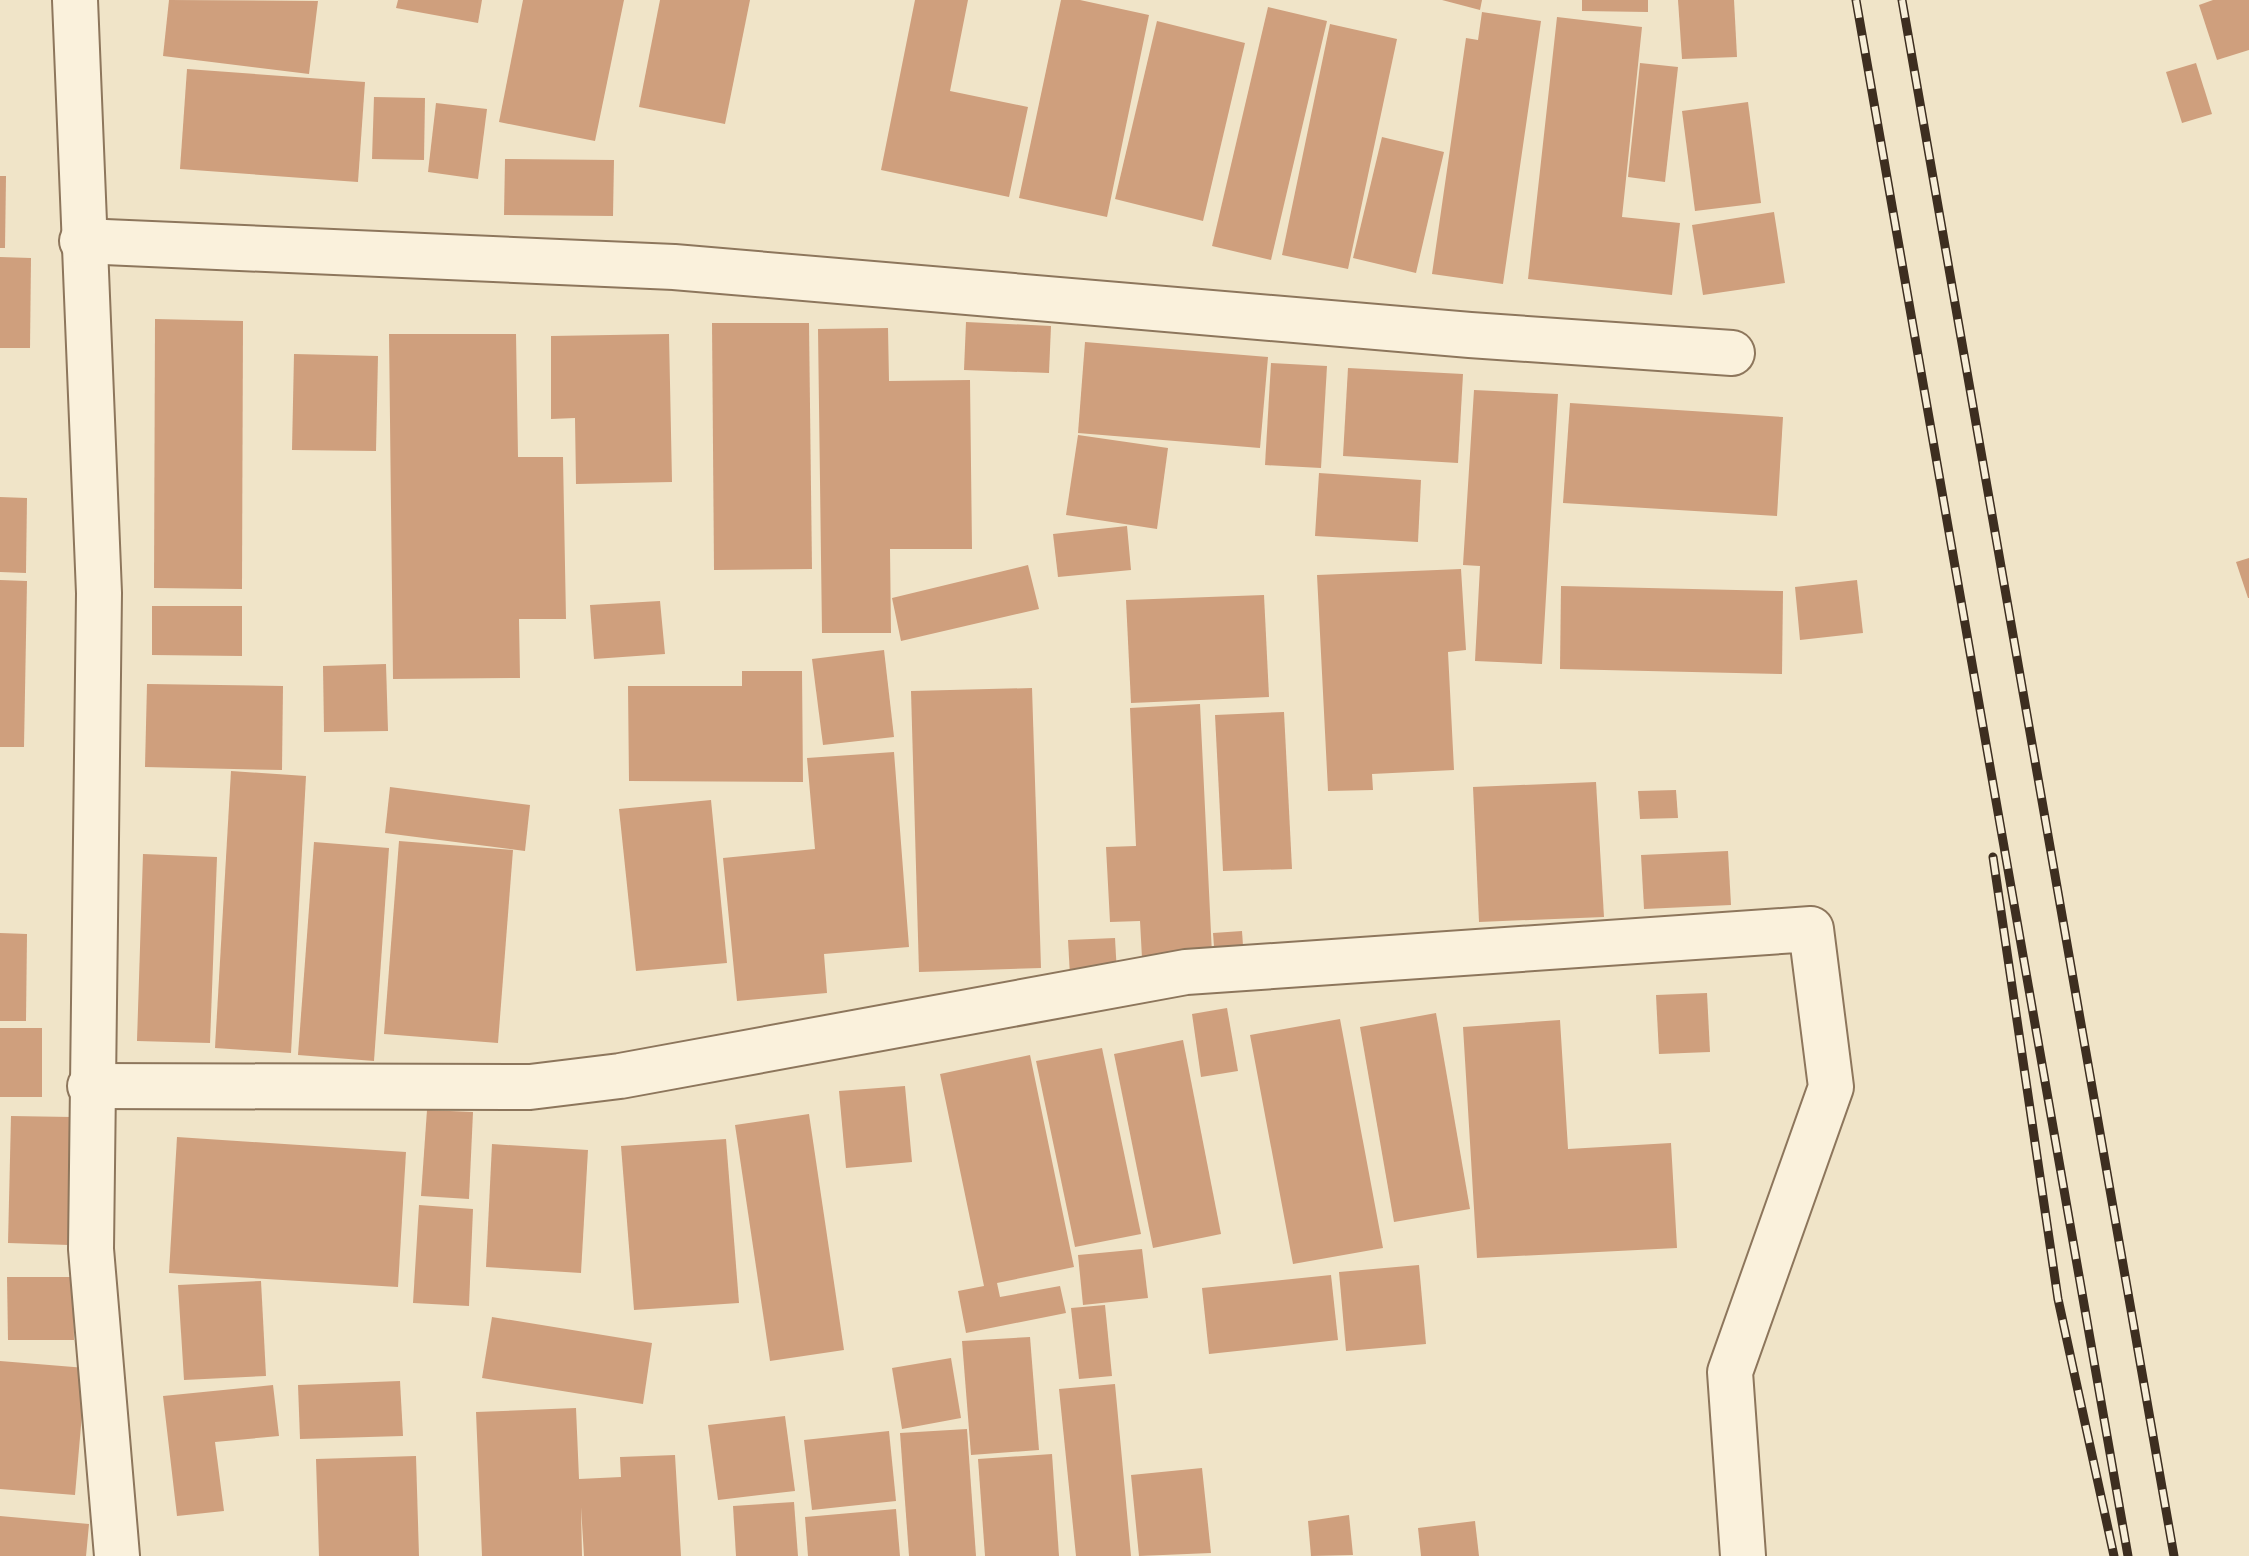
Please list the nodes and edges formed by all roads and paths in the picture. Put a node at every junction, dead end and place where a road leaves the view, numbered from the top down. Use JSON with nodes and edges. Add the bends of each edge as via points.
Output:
{"nodes":[{"id":1,"x":75,"y":0,"type":"edge"},
{"id":2,"x":82,"y":241,"type":"junction"},
{"id":3,"x":1732,"y":353,"type":"dead end"},
{"id":4,"x":90,"y":1086,"type":"junction"},
{"id":5,"x":117,"y":1556,"type":"edge"},
{"id":6,"x":1743,"y":1556,"type":"edge"}],
"edges":[{"from":1,"to":2,"type":"street"},
{"from":2,"to":3,"type":"street","via":[[674,267]]},
{"from":2,"to":4,"type":"street","via":[[99,593]]},
{"from":4,"to":5,"type":"street","via":[[91,1249]]},
{"from":4,"to":6,"type":"street","via":[[530,1087],[620,1076],[1186,972],[1811,929],[1831,1087],[1730,1372]]}]}
